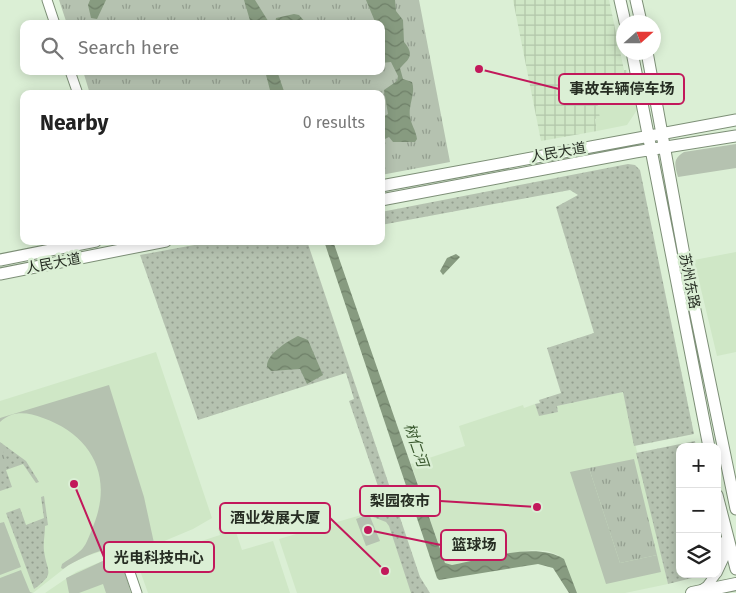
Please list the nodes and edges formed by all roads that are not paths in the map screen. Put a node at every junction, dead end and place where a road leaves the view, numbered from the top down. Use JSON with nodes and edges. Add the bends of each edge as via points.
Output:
{"nodes":[{"id":1,"x":47,"y":0,"type":"edge"},
{"id":2,"x":53,"y":0,"type":"edge"},
{"id":3,"x":620,"y":0,"type":"edge"},
{"id":4,"x":636,"y":0,"type":"edge"},
{"id":5,"x":623,"y":15,"type":"edge"},
{"id":6,"x":639,"y":15,"type":"edge"},
{"id":7,"x":54,"y":20,"type":"edge"},
{"id":8,"x":60,"y":20,"type":"edge"},
{"id":9,"x":634,"y":60,"type":"edge"},
{"id":10,"x":650,"y":60,"type":"edge"},
{"id":11,"x":71,"y":75,"type":"edge"},
{"id":12,"x":77,"y":75,"type":"edge"},
{"id":13,"x":77,"y":90,"type":"edge"},
{"id":14,"x":82,"y":90,"type":"edge"},
{"id":15,"x":736,"y":120,"type":"edge"},
{"id":16,"x":664,"y":133,"type":"junction"},
{"id":17,"x":649,"y":136,"type":"junction"},
{"id":18,"x":736,"y":136,"type":"edge"},
{"id":19,"x":665,"y":148,"type":"junction"},
{"id":20,"x":651,"y":150,"type":"junction"},
{"id":21,"x":525,"y":158,"type":"junction"},
{"id":22,"x":527,"y":173,"type":"junction"},
{"id":23,"x":385,"y":185,"type":"edge"},
{"id":24,"x":385,"y":199,"type":"edge"},
{"id":25,"x":76,"y":245,"type":"edge"},
{"id":26,"x":146,"y":245,"type":"edge"},
{"id":27,"x":0,"y":260,"type":"edge"},
{"id":28,"x":0,"y":274,"type":"edge"},
{"id":29,"x":719,"y":429,"type":"junction"},
{"id":30,"x":708,"y":443,"type":"edge"},
{"id":31,"x":736,"y":486,"type":"edge"},
{"id":32,"x":721,"y":507,"type":"edge"},
{"id":33,"x":736,"y":509,"type":"edge"},
{"id":34,"x":721,"y":524,"type":"edge"},
{"id":35,"x":733,"y":544,"type":"edge"},
{"id":36,"x":123,"y":552,"type":"dead end"},
{"id":37,"x":721,"y":565,"type":"edge"},
{"id":38,"x":736,"y":570,"type":"edge"},
{"id":39,"x":714,"y":578,"type":"edge"},
{"id":40,"x":736,"y":584,"type":"edge"},
{"id":41,"x":694,"y":592,"type":"edge"},
{"id":42,"x":137,"y":593,"type":"edge"}],
"edges":[{"from":1,"to":7,"type":"street"},
{"from":2,"to":8,"type":"street"},
{"from":3,"to":5,"type":"main road"},
{"from":4,"to":6,"type":"main road"},
{"from":9,"to":17,"type":"main road","name":"苏州东路"},
{"from":10,"to":16,"type":"main road","name":"苏州东路"},
{"from":11,"to":13,"type":"street"},
{"from":12,"to":14,"type":"street"},
{"from":15,"to":16,"type":"main road","name":"人民大道"},
{"from":16,"to":17,"type":"main road","name":"人民大道"},
{"from":16,"to":19,"type":"main road","name":"苏州东路"},
{"from":17,"to":20,"type":"main road","name":"苏州东路"},
{"from":17,"to":21,"type":"main road","name":"人民大道"},
{"from":18,"to":19,"type":"main road","name":"人民大道"},
{"from":19,"to":20,"type":"main road","name":"人民大道"},
{"from":19,"to":29,"type":"main road","name":"苏州东路"},
{"from":20,"to":22,"type":"main road","name":"人民大道"},
{"from":20,"to":30,"type":"main road","name":"苏州东路"},
{"from":21,"to":22,"type":"main road"},
{"from":21,"to":23,"type":"main road","name":"人民大道"},
{"from":22,"to":24,"type":"main road","name":"人民大道"},
{"from":25,"to":27,"type":"main road","name":"人民大道"},
{"from":26,"to":28,"type":"main road","name":"人民大道"},
{"from":29,"to":31,"type":"street"},
{"from":29,"to":33,"type":"main road","name":"苏州东路"},
{"from":32,"to":35,"type":"main road"},
{"from":34,"to":37,"type":"street","via":[[726,548]]},
{"from":35,"to":38,"type":"main road"},
{"from":36,"to":42,"type":"street"},
{"from":39,"to":41,"type":"street","via":[[707,586]]},
{"from":40,"to":41,"type":"highway"}]}
